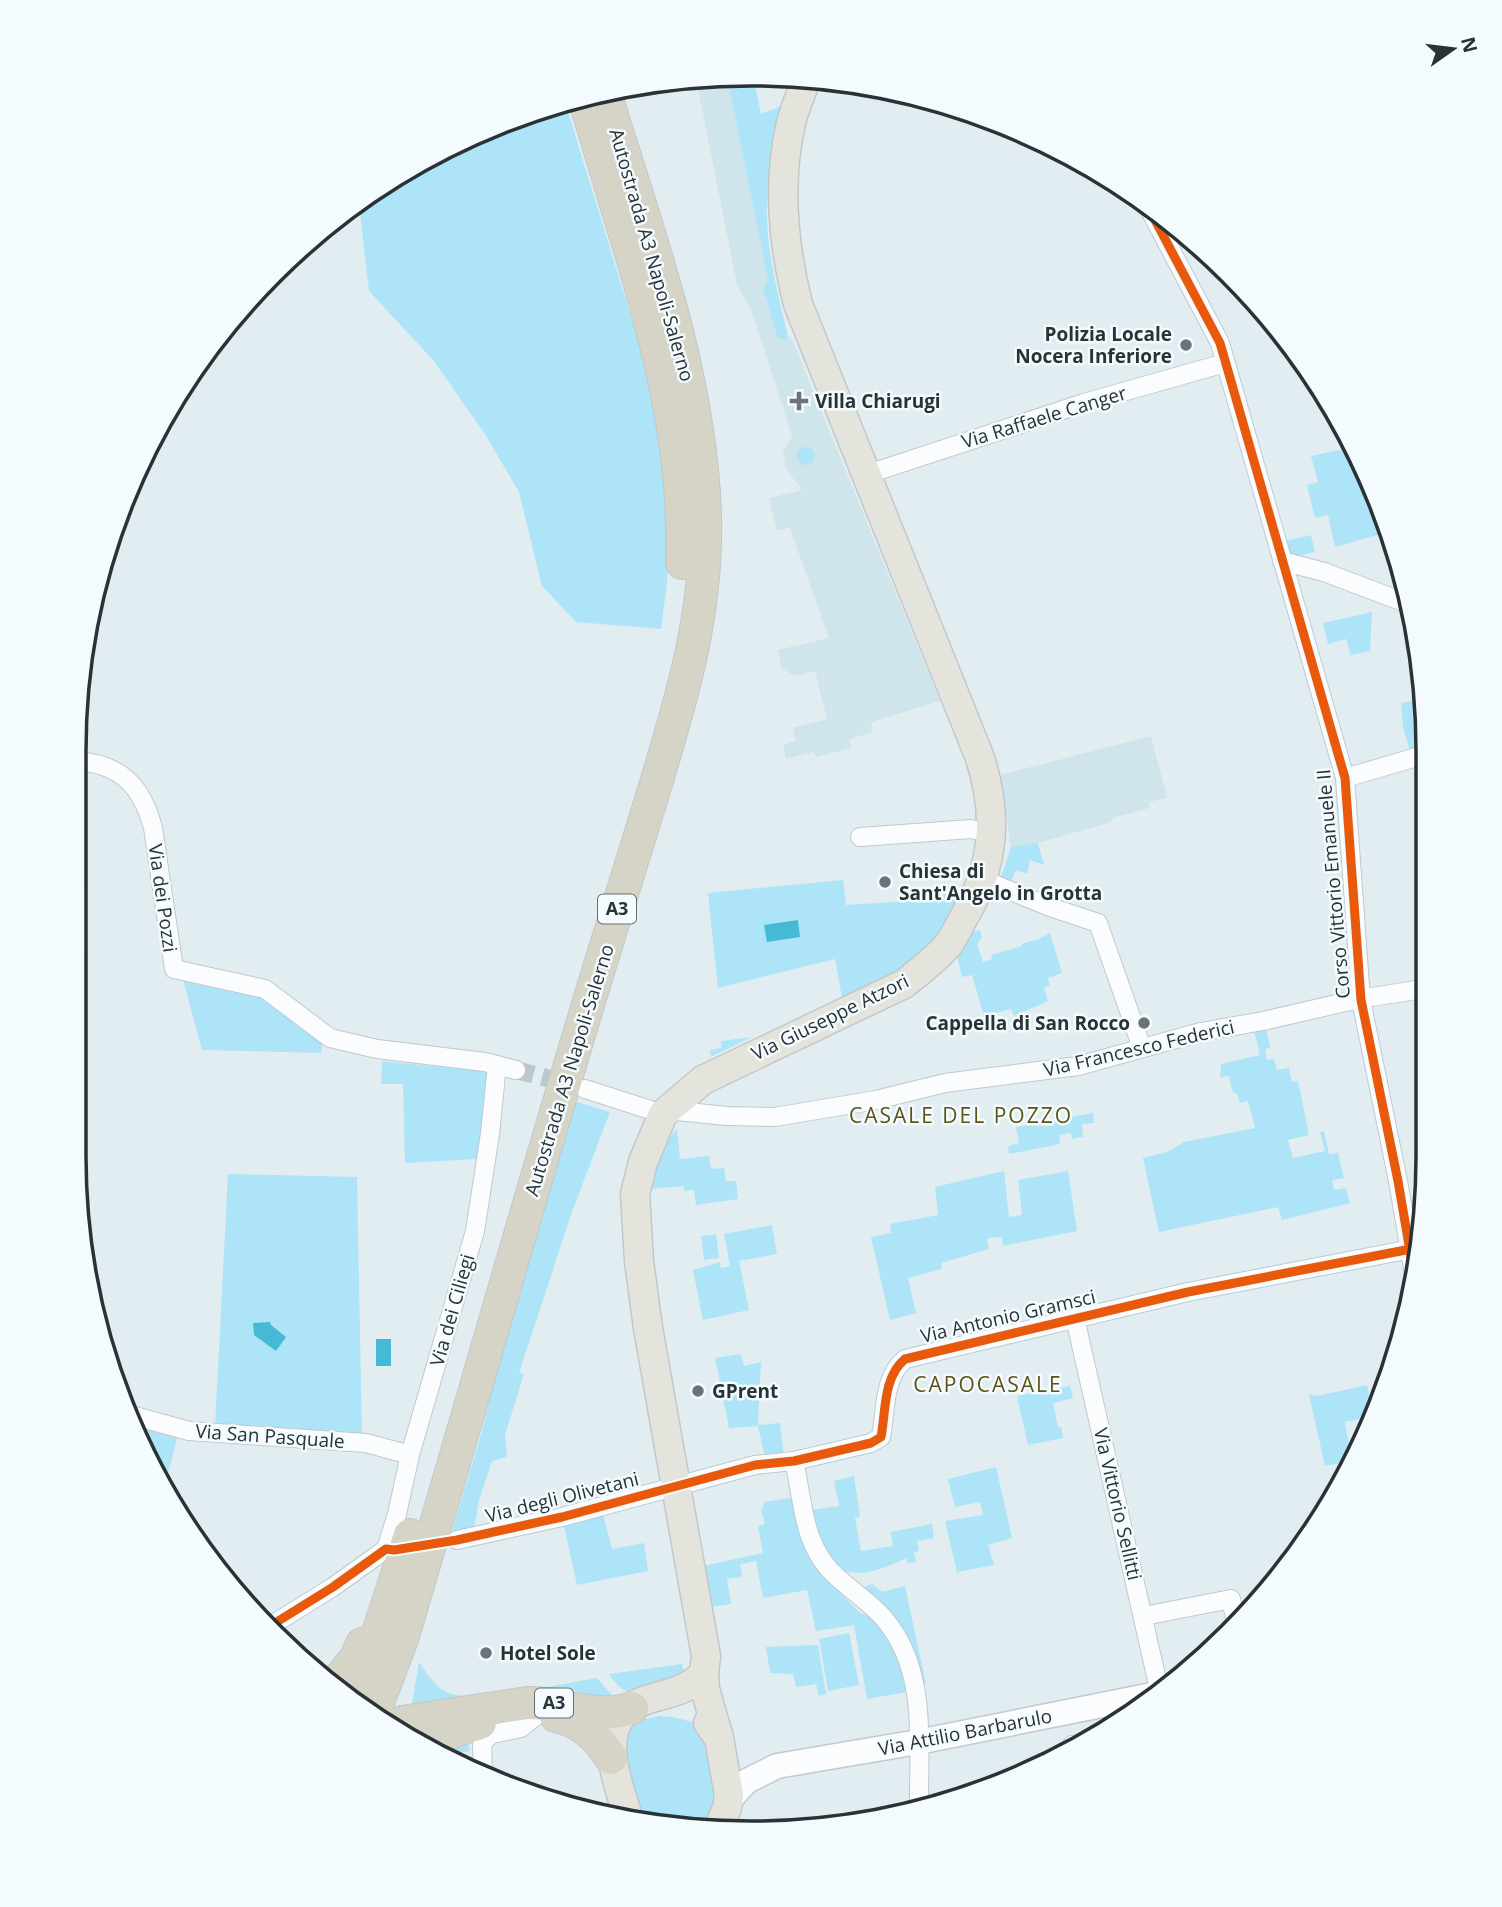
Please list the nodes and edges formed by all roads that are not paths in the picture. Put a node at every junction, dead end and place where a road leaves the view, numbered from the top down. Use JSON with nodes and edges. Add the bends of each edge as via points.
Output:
{"nodes":[{"id":1,"x":803,"y":88,"type":"edge"},
{"id":2,"x":608,"y":102,"type":"edge"},
{"id":3,"x":586,"y":106,"type":"edge"},
{"id":4,"x":1157,"y":224,"type":"edge"},
{"id":5,"x":1225,"y":363,"type":"junction"},
{"id":6,"x":865,"y":475,"type":"junction"},
{"id":7,"x":1282,"y":561,"type":"junction"},
{"id":8,"x":1399,"y":600,"type":"edge"},
{"id":9,"x":1416,"y":757,"type":"edge"},
{"id":10,"x":86,"y":763,"type":"edge"},
{"id":11,"x":1345,"y":778,"type":"junction"},
{"id":12,"x":991,"y":833,"type":"junction"},
{"id":13,"x":860,"y":837,"type":"dead end"},
{"id":14,"x":984,"y":880,"type":"junction"},
{"id":15,"x":1416,"y":990,"type":"edge"},
{"id":16,"x":1361,"y":1000,"type":"junction"},
{"id":17,"x":1142,"y":1048,"type":"junction"},
{"id":18,"x":497,"y":1065,"type":"junction"},
{"id":19,"x":516,"y":1070,"type":"tunnel mouth"},
{"id":20,"x":585,"y":1089,"type":"tunnel mouth"},
{"id":21,"x":665,"y":1112,"type":"junction"},
{"id":22,"x":1410,"y":1246,"type":"edge"},
{"id":23,"x":1410,"y":1249,"type":"edge"},
{"id":24,"x":1075,"y":1318,"type":"junction"},
{"id":25,"x":139,"y":1417,"type":"edge"},
{"id":26,"x":410,"y":1455,"type":"junction"},
{"id":27,"x":794,"y":1461,"type":"junction"},
{"id":28,"x":676,"y":1487,"type":"junction"},
{"id":29,"x":457,"y":1540,"type":"dead end"},
{"id":30,"x":394,"y":1556,"type":"junction"},
{"id":31,"x":1234,"y":1613,"type":"edge"},
{"id":32,"x":1144,"y":1616,"type":"junction"},
{"id":33,"x":277,"y":1622,"type":"edge"},
{"id":34,"x":704,"y":1673,"type":"junction"},
{"id":35,"x":339,"y":1679,"type":"edge"},
{"id":36,"x":1158,"y":1683,"type":"edge"},
{"id":37,"x":358,"y":1693,"type":"edge"},
{"id":38,"x":1136,"y":1698,"type":"edge"},
{"id":39,"x":645,"y":1703,"type":"junction"},
{"id":40,"x":537,"y":1715,"type":"junction"},
{"id":41,"x":392,"y":1716,"type":"edge"},
{"id":42,"x":399,"y":1720,"type":"edge"},
{"id":43,"x":435,"y":1741,"type":"edge"},
{"id":44,"x":720,"y":1742,"type":"junction"},
{"id":45,"x":918,"y":1742,"type":"junction"},
{"id":46,"x":611,"y":1758,"type":"junction"},
{"id":47,"x":483,"y":1765,"type":"edge"},
{"id":48,"x":777,"y":1766,"type":"junction"},
{"id":49,"x":919,"y":1800,"type":"edge"},
{"id":50,"x":626,"y":1809,"type":"edge"},
{"id":51,"x":724,"y":1820,"type":"edge"},
{"id":52,"x":725,"y":1820,"type":"edge"}],
"edges":[{"from":1,"to":6,"type":"main road","name":"Via Giuseppe Atzori","via":[[783,172],[788,265],[798,304]]},
{"from":2,"to":41,"type":"highway","name":"Autostrada A3 Napoli-Salerno","number":"A3","via":[[666,290],[691,393],[705,514],[701,598],[683,695],[480,1368],[449,1517]]},
{"from":3,"to":30,"type":"highway","name":"Autostrada A3 Napoli-Salerno","number":"A3","via":[[653,330],[671,407],[682,511],[679,607],[653,725]]},
{"from":4,"to":5,"type":"street","name":"Corso Vittorio Emanuele II","via":[[1220,344]]},
{"from":5,"to":6,"type":"street","name":"Via Raffaele Canger","via":[[1084,403]]},
{"from":5,"to":7,"type":"street","name":"Corso Vittorio Emanuele II"},
{"from":6,"to":12,"type":"main road","name":"Via Giuseppe Atzori","via":[[980,758],[990,793]]},
{"from":7,"to":8,"type":"street"},
{"from":7,"to":11,"type":"street","name":"Corso Vittorio Emanuele II"},
{"from":9,"to":11,"type":"street"},
{"from":10,"to":18,"type":"street","name":"Via dei Pozzi","via":[[122,774],[148,809],[174,969],[265,989],[330,1038]]},
{"from":11,"to":16,"type":"street","name":"Corso Vittorio Emanuele II"},
{"from":12,"to":13,"type":"street","via":[[971,829]]},
{"from":12,"to":14,"type":"main road","name":"Via Giuseppe Atzori"},
{"from":14,"to":17,"type":"street","via":[[1098,923]]},
{"from":14,"to":21,"type":"main road","name":"Via Giuseppe Atzori","via":[[949,943],[904,984],[717,1072]]},
{"from":15,"to":16,"type":"street","name":"Via Francesco Federici"},
{"from":16,"to":17,"type":"street","name":"Via Francesco Federici"},
{"from":16,"to":22,"type":"street","name":"Corso Vittorio Emanuele II"},
{"from":17,"to":21,"type":"street","name":"Via Francesco Federici","via":[[1078,1066],[946,1083],[775,1117]]},
{"from":18,"to":19,"type":"street","name":"Via dei Pozzi"},
{"from":18,"to":26,"type":"street","name":"Via dei Ciliegi","via":[[475,1231]]},
{"from":20,"to":21,"type":"street"},
{"from":21,"to":28,"type":"main road","via":[[635,1194],[648,1328]]},
{"from":23,"to":24,"type":"street","name":"Via Antonio Gramsci"},
{"from":24,"to":27,"type":"street","name":"Via Antonio Gramsci","via":[[905,1359],[896,1366],[890,1382],[881,1437]]},
{"from":24,"to":32,"type":"street","name":"Via Vittorio Sellitti"},
{"from":25,"to":26,"type":"street","name":"Via San Pasquale","via":[[189,1431],[366,1443]]},
{"from":26,"to":30,"type":"street","name":"Via dei Ciliegi","via":[[397,1514]]},
{"from":27,"to":28,"type":"street","name":"Via Antonio Gramsci","via":[[755,1465]]},
{"from":27,"to":45,"type":"street","via":[[812,1546],[836,1577],[893,1629],[902,1648],[917,1694]]},
{"from":28,"to":29,"type":"street","name":"Via degli Olivetani"},
{"from":28,"to":34,"type":"main road","via":[[706,1656]]},
{"from":30,"to":33,"type":"street"},
{"from":30,"to":35,"type":"highway","number":"A3","via":[[381,1602],[356,1658]]},
{"from":30,"to":37,"type":"highway","name":"Autostrada A3 Napoli-Salerno","number":"A3"},
{"from":31,"to":32,"type":"street","via":[[1231,1599]]},
{"from":32,"to":36,"type":"street","name":"Via Vittorio Sellitti"},
{"from":34,"to":39,"type":"main road","via":[[682,1690]]},
{"from":34,"to":44,"type":"main road"},
{"from":38,"to":45,"type":"street","name":"Via Attilio Barbarulo"},
{"from":39,"to":42,"type":"highway","number":"A3","via":[[621,1711],[594,1712],[561,1704],[527,1703]]},
{"from":39,"to":44,"type":"main road","via":[[673,1698],[686,1703],[698,1711]]},
{"from":39,"to":46,"type":"main road","via":[[621,1718],[614,1730]]},
{"from":40,"to":43,"type":"highway","number":"A3","via":[[465,1727]]},
{"from":40,"to":46,"type":"highway","number":"A3","via":[[559,1716],[582,1726]]},
{"from":40,"to":47,"type":"street","via":[[522,1728],[492,1734],[485,1740]]},
{"from":44,"to":48,"type":"street","name":"Via Attilio Barbarulo","via":[[743,1762]]},
{"from":44,"to":51,"type":"main road","via":[[729,1795]]},
{"from":45,"to":48,"type":"street","name":"Via Attilio Barbarulo"},
{"from":45,"to":49,"type":"street"},
{"from":46,"to":50,"type":"main road"},
{"from":48,"to":52,"type":"street","name":"Via Attilio Barbarulo","via":[[747,1782],[732,1797]]}]}
